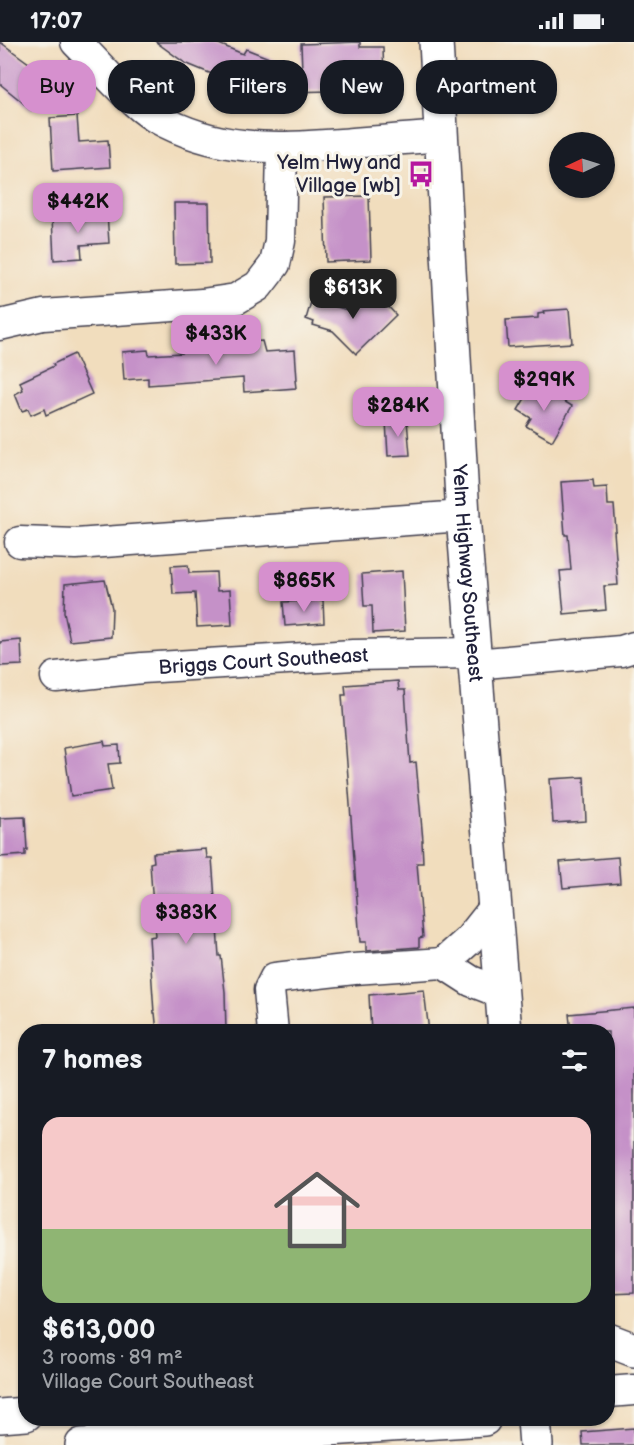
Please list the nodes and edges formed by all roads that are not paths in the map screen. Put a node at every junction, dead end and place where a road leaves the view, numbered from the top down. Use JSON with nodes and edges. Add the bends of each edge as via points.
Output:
{"nodes":[{"id":1,"x":76,"y":42,"type":"edge"},
{"id":2,"x":436,"y":42,"type":"edge"},
{"id":3,"x":441,"y":136,"type":"junction"},
{"id":4,"x":282,"y":148,"type":"junction"},
{"id":5,"x":0,"y":325,"type":"edge"},
{"id":6,"x":463,"y":516,"type":"junction"},
{"id":7,"x":20,"y":542,"type":"dead end"},
{"id":8,"x":634,"y":647,"type":"edge"},
{"id":9,"x":473,"y":659,"type":"junction"},
{"id":10,"x":56,"y":677,"type":"dead end"},
{"id":11,"x":495,"y":907,"type":"junction"},
{"id":12,"x":443,"y":963,"type":"junction"},
{"id":13,"x":502,"y":993,"type":"junction"},
{"id":14,"x":272,"y":1024,"type":"edge"},
{"id":15,"x":504,"y":1024,"type":"edge"},
{"id":16,"x":615,"y":1343,"type":"edge"},
{"id":17,"x":634,"y":1350,"type":"edge"},
{"id":18,"x":634,"y":1390,"type":"edge"},
{"id":19,"x":615,"y":1391,"type":"edge"},
{"id":20,"x":18,"y":1415,"type":"edge"},
{"id":21,"x":0,"y":1416,"type":"edge"},
{"id":22,"x":376,"y":1426,"type":"edge"},
{"id":23,"x":535,"y":1426,"type":"edge"},
{"id":24,"x":82,"y":1445,"type":"edge"},
{"id":25,"x":536,"y":1445,"type":"edge"}],
"edges":[{"from":1,"to":4,"type":"street","via":[[153,116],[216,142]]},
{"from":2,"to":3,"type":"main road","name":"Yelm Highway Southeast"},
{"from":3,"to":4,"type":"street"},
{"from":3,"to":6,"type":"main road","name":"Yelm Highway Southeast"},
{"from":4,"to":5,"type":"street","via":[[280,241],[275,264],[258,286],[236,300],[43,315]]},
{"from":6,"to":7,"type":"street","via":[[76,544]]},
{"from":6,"to":9,"type":"main road","name":"Yelm Highway Southeast"},
{"from":8,"to":9,"type":"street","name":"Briggs Court Southeast","via":[[621,651]]},
{"from":9,"to":10,"type":"street","name":"Briggs Court Southeast","via":[[353,655]]},
{"from":9,"to":11,"type":"main road","name":"Yelm Highway Southeast"},
{"from":11,"to":12,"type":"street","via":[[468,941]]},
{"from":11,"to":13,"type":"main road","name":"Yelm Highway Southeast"},
{"from":12,"to":13,"type":"street","via":[[471,981]]},
{"from":12,"to":14,"type":"street","via":[[275,978],[269,990]]},
{"from":13,"to":15,"type":"main road","name":"Yelm Highway Southeast"},
{"from":16,"to":17,"type":"main road"},
{"from":18,"to":19,"type":"street"},
{"from":20,"to":21,"type":"main road"},
{"from":22,"to":24,"type":"main road"},
{"from":23,"to":25,"type":"main road"}]}
